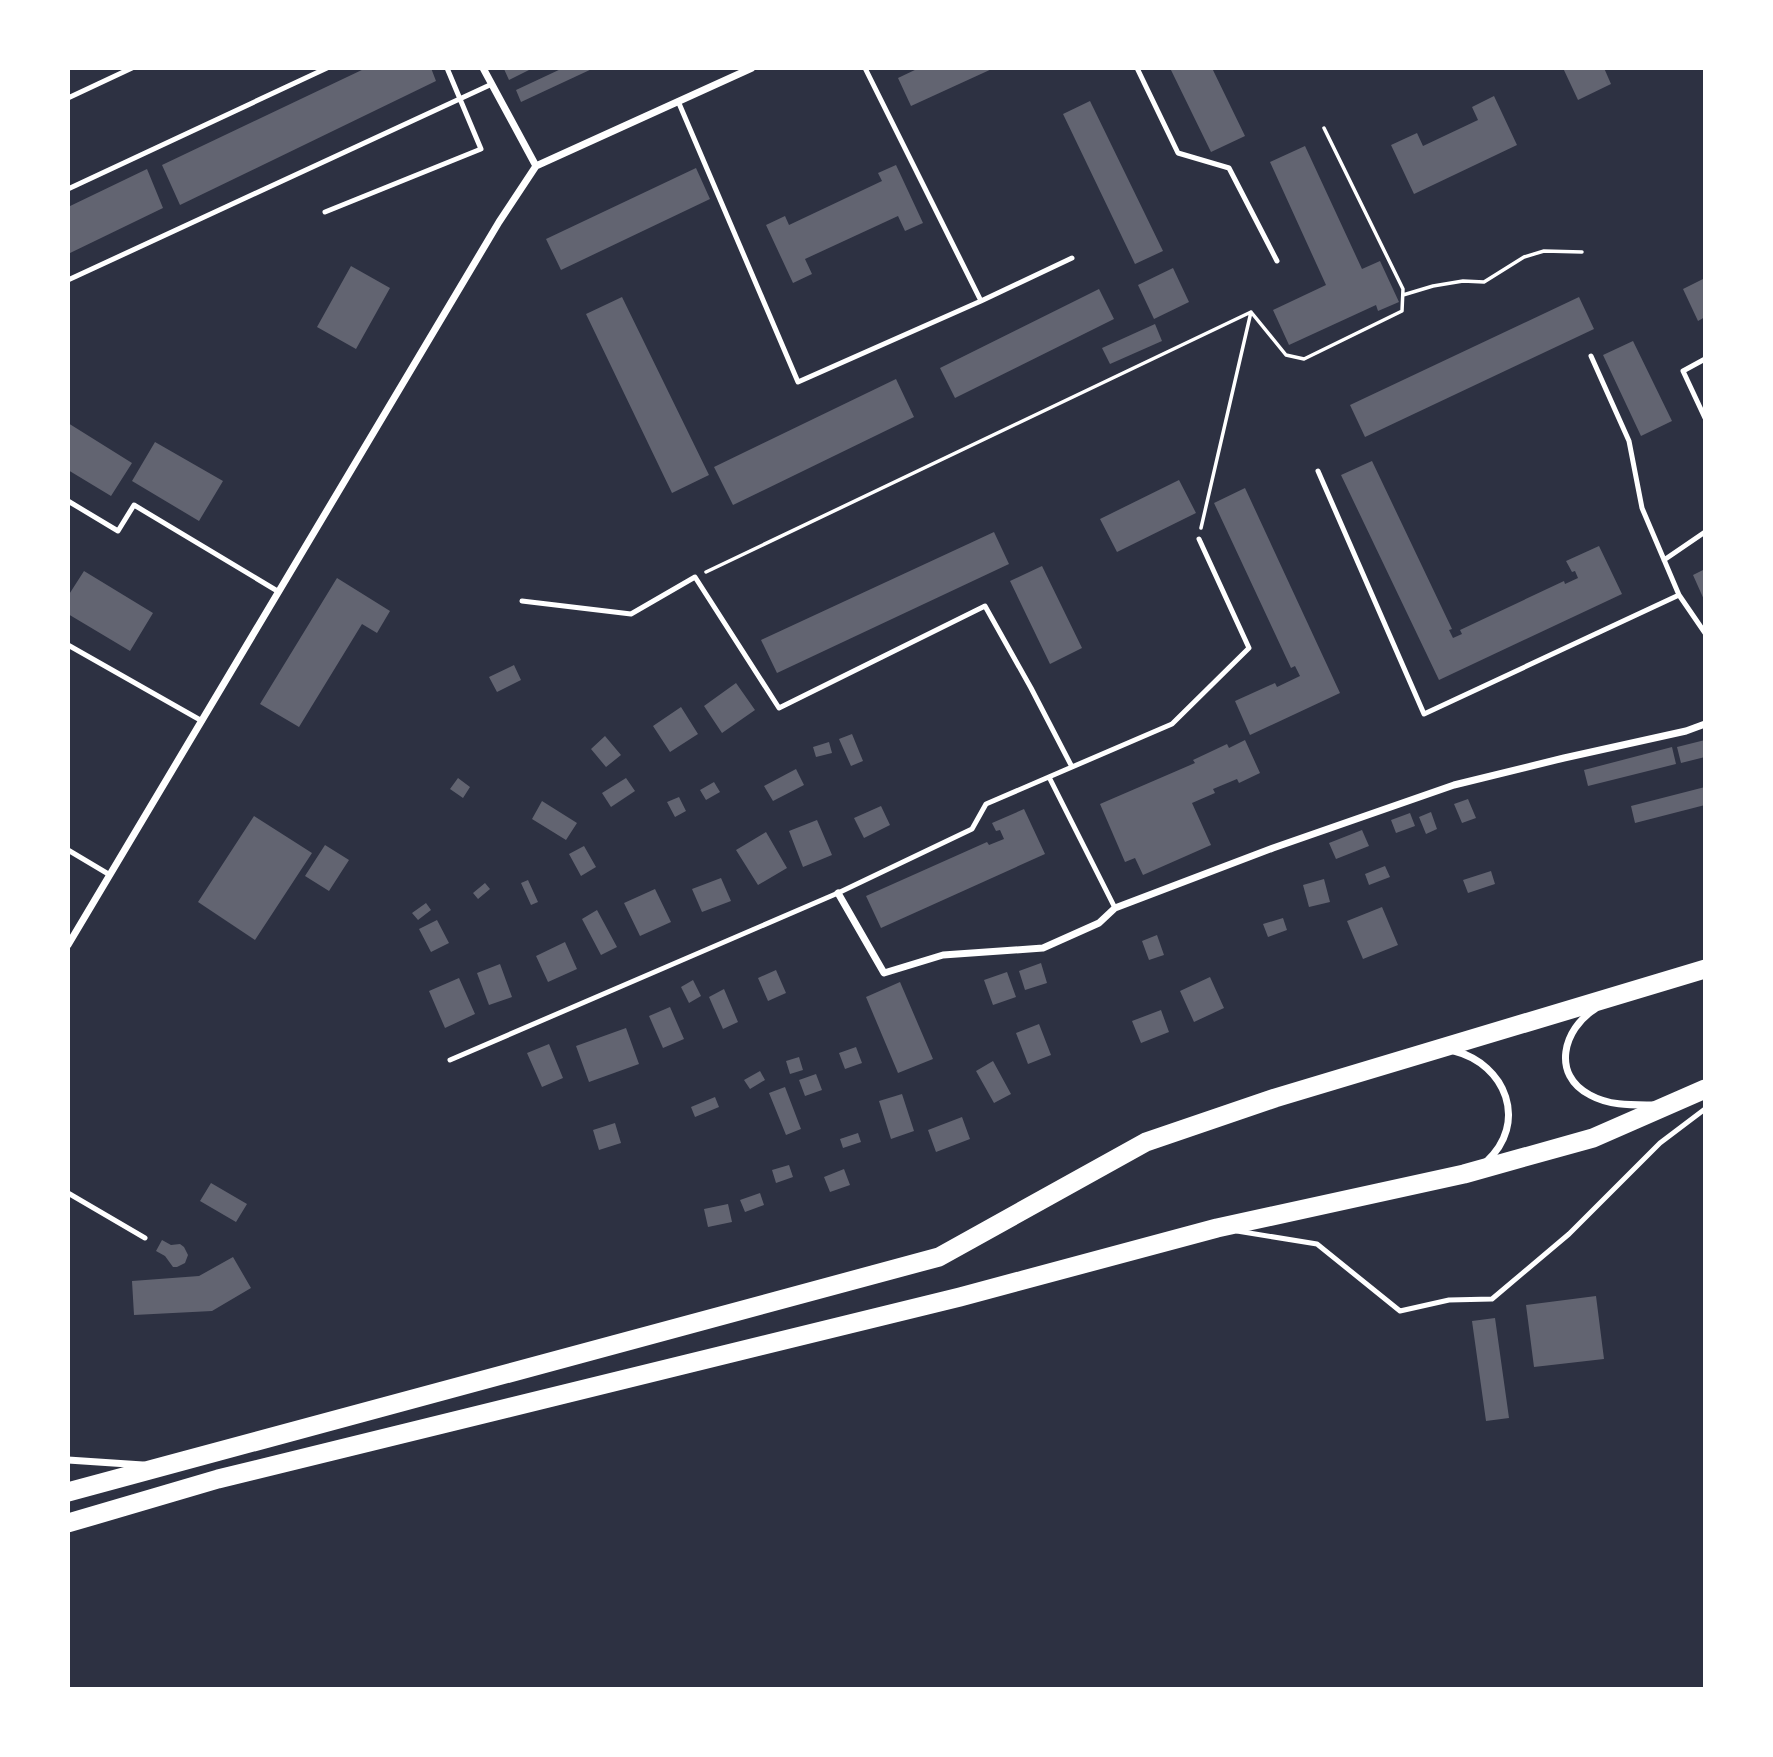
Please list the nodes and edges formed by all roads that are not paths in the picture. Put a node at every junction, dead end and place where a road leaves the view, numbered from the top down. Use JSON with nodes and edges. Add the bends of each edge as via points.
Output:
{"nodes":[{"id":1,"x":132,"y":68,"type":"edge"},
{"id":2,"x":327,"y":68,"type":"edge"},
{"id":3,"x":447,"y":68,"type":"edge"},
{"id":4,"x":484,"y":68,"type":"edge"},
{"id":5,"x":751,"y":68,"type":"edge"},
{"id":6,"x":865,"y":68,"type":"edge"},
{"id":7,"x":1137,"y":68,"type":"edge"},
{"id":8,"x":492,"y":84,"type":"junction"},
{"id":9,"x":68,"y":98,"type":"edge"},
{"id":10,"x":460,"y":99,"type":"junction"},
{"id":11,"x":678,"y":101,"type":"junction"},
{"id":12,"x":536,"y":166,"type":"junction"},
{"id":13,"x":68,"y":189,"type":"edge"},
{"id":14,"x":325,"y":212,"type":"dead end"},
{"id":15,"x":1072,"y":258,"type":"dead end"},
{"id":16,"x":1277,"y":261,"type":"dead end"},
{"id":17,"x":68,"y":281,"type":"edge"},
{"id":18,"x":981,"y":302,"type":"junction"},
{"id":19,"x":1591,"y":356,"type":"dead end"},
{"id":20,"x":1705,"y":359,"type":"edge"},
{"id":21,"x":1705,"y":418,"type":"edge"},
{"id":22,"x":1318,"y":471,"type":"dead end"},
{"id":23,"x":68,"y":501,"type":"edge"},
{"id":24,"x":1705,"y":532,"type":"edge"},
{"id":25,"x":1199,"y":538,"type":"road end"},
{"id":26,"x":1664,"y":560,"type":"junction"},
{"id":27,"x":279,"y":592,"type":"junction"},
{"id":28,"x":1679,"y":594,"type":"junction"},
{"id":29,"x":522,"y":601,"type":"dead end"},
{"id":30,"x":1705,"y":633,"type":"edge"},
{"id":31,"x":68,"y":645,"type":"edge"},
{"id":32,"x":202,"y":722,"type":"junction"},
{"id":33,"x":1705,"y":724,"type":"edge"},
{"id":34,"x":1072,"y":767,"type":"junction"},
{"id":35,"x":1049,"y":777,"type":"junction"},
{"id":36,"x":68,"y":850,"type":"edge"},
{"id":37,"x":110,"y":875,"type":"junction"},
{"id":38,"x":838,"y":893,"type":"junction"},
{"id":39,"x":1115,"y":908,"type":"junction"},
{"id":40,"x":68,"y":946,"type":"edge"},
{"id":41,"x":1705,"y":969,"type":"edge"},
{"id":42,"x":1623,"y":993,"type":"junction"},
{"id":43,"x":1425,"y":1053,"type":"junction"},
{"id":44,"x":450,"y":1060,"type":"dead end"},
{"id":45,"x":1705,"y":1089,"type":"edge"},
{"id":46,"x":1669,"y":1104,"type":"junction"},
{"id":47,"x":1705,"y":1109,"type":"edge"},
{"id":48,"x":1464,"y":1174,"type":"junction"},
{"id":49,"x":68,"y":1193,"type":"edge"},
{"id":50,"x":1217,"y":1228,"type":"junction"},
{"id":51,"x":145,"y":1238,"type":"dead end"},
{"id":52,"x":68,"y":1460,"type":"edge"},
{"id":53,"x":164,"y":1466,"type":"junction"},
{"id":54,"x":68,"y":1492,"type":"edge"},
{"id":55,"x":68,"y":1522,"type":"edge"}],
"edges":[{"from":1,"to":9,"type":"lane"},
{"from":2,"to":13,"type":"lane"},
{"from":3,"to":10,"type":"lane"},
{"from":4,"to":8,"type":"street"},
{"from":5,"to":11,"type":"street"},
{"from":6,"to":18,"type":"lane"},
{"from":7,"to":16,"type":"lane","via":[[1178,153],[1229,169]]},
{"from":8,"to":10,"type":"lane"},
{"from":8,"to":12,"type":"street"},
{"from":10,"to":14,"type":"lane","via":[[481,149]]},
{"from":10,"to":17,"type":"lane"},
{"from":11,"to":12,"type":"street"},
{"from":11,"to":18,"type":"lane","via":[[799,382]]},
{"from":12,"to":27,"type":"street"},
{"from":15,"to":18,"type":"lane"},
{"from":19,"to":26,"type":"lane","via":[[1629,441],[1642,508]]},
{"from":20,"to":21,"type":"lane","via":[[1683,371]]},
{"from":22,"to":28,"type":"lane","via":[[1424,714]]},
{"from":23,"to":27,"type":"lane","via":[[118,531],[134,505]]},
{"from":24,"to":26,"type":"lane"},
{"from":25,"to":34,"type":"lane","via":[[1248,648],[1172,724]]},
{"from":26,"to":28,"type":"lane"},
{"from":27,"to":32,"type":"street"},
{"from":28,"to":30,"type":"lane"},
{"from":29,"to":34,"type":"lane","via":[[631,614],[695,577],[779,708],[985,606]]},
{"from":31,"to":32,"type":"lane"},
{"from":32,"to":37,"type":"street"},
{"from":33,"to":39,"type":"street","via":[[1454,785]]},
{"from":34,"to":35,"type":"lane"},
{"from":35,"to":38,"type":"lane","via":[[986,804],[972,829]]},
{"from":35,"to":39,"type":"lane"},
{"from":36,"to":37,"type":"lane"},
{"from":37,"to":40,"type":"street"},
{"from":38,"to":39,"type":"street","via":[[884,973],[943,955],[1042,948],[1099,923]]},
{"from":38,"to":44,"type":"lane"},
{"from":41,"to":42,"type":"highway"},
{"from":42,"to":43,"type":"highway"},
{"from":42,"to":46,"type":"street","via":[[1588,1014],[1572,1032],[1565,1047],[1569,1076],[1578,1087],[1608,1102]]},
{"from":43,"to":48,"type":"street","via":[[1453,1050],[1480,1060],[1505,1094],[1504,1136],[1488,1160]]},
{"from":43,"to":53,"type":"highway","via":[[1146,1142],[939,1257]]},
{"from":45,"to":46,"type":"highway"},
{"from":46,"to":48,"type":"highway","via":[[1593,1138]]},
{"from":47,"to":50,"type":"lane","via":[[1660,1143],[1569,1234],[1492,1299],[1449,1300],[1400,1311],[1317,1244]]},
{"from":48,"to":50,"type":"highway"},
{"from":49,"to":51,"type":"lane"},
{"from":50,"to":55,"type":"highway","via":[[960,1297],[218,1479]]},
{"from":52,"to":53,"type":"street"},
{"from":53,"to":54,"type":"highway"}]}
